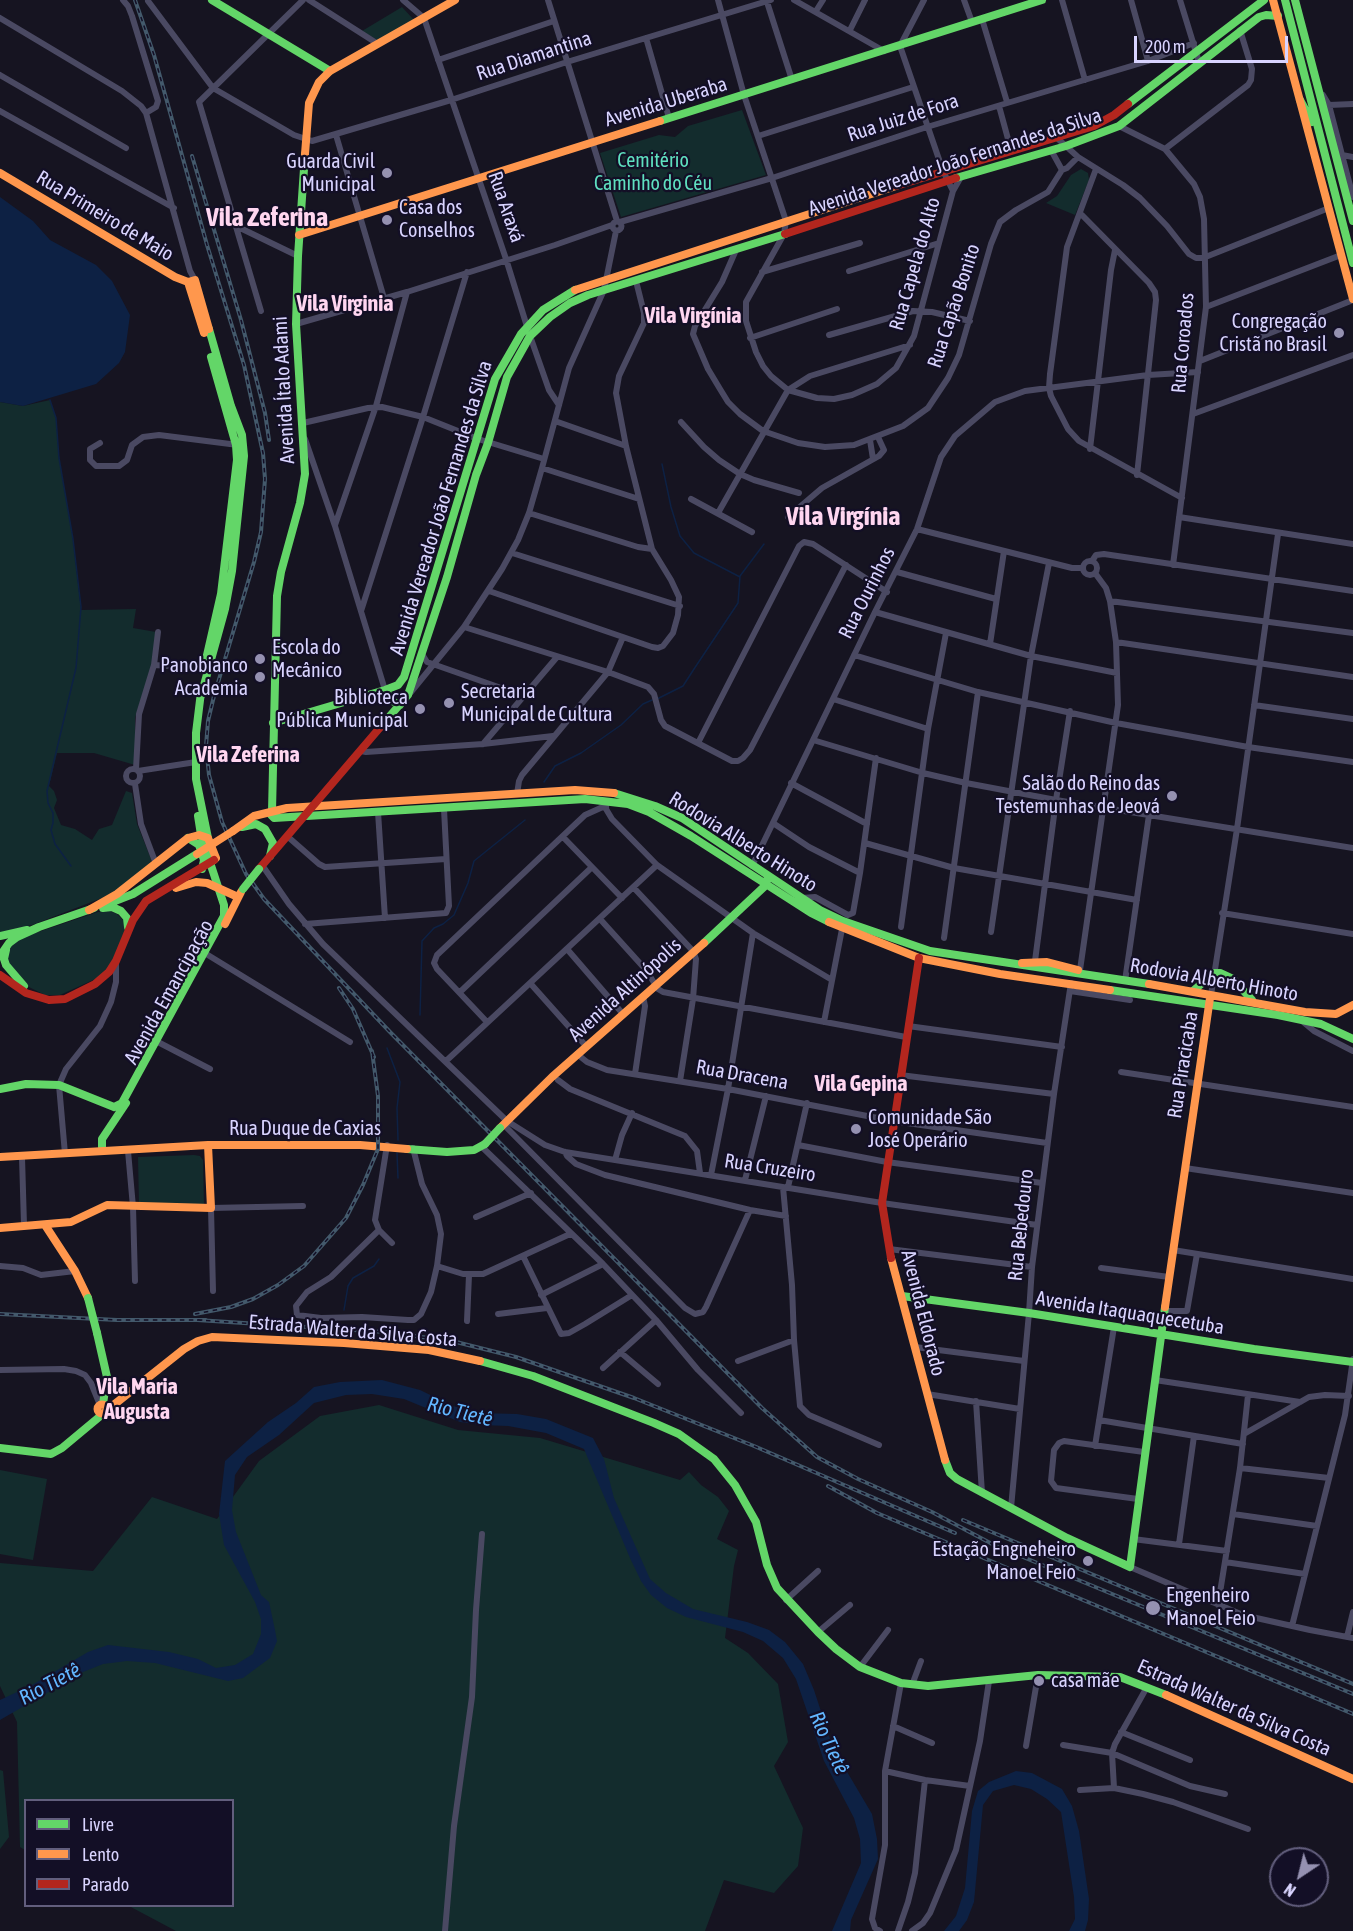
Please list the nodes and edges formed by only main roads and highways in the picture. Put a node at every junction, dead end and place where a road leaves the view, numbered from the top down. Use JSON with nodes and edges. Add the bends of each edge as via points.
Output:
{"nodes":[{"id":1,"x":212,"y":0,"type":"edge"},
{"id":2,"x":455,"y":0,"type":"edge"},
{"id":3,"x":1042,"y":0,"type":"edge"},
{"id":4,"x":1264,"y":0,"type":"edge"},
{"id":5,"x":1273,"y":0,"type":"edge"},
{"id":6,"x":1285,"y":0,"type":"edge"},
{"id":7,"x":1297,"y":1,"type":"edge"},
{"id":8,"x":1013,"y":4,"type":"edge"},
{"id":9,"x":1278,"y":15,"type":"junction"},
{"id":10,"x":330,"y":70,"type":"junction"},
{"id":11,"x":1300,"y":100,"type":"junction"},
{"id":12,"x":1320,"y":136,"type":"junction"},
{"id":13,"x":988,"y":157,"type":"junction"},
{"id":14,"x":991,"y":168,"type":"junction"},
{"id":15,"x":0,"y":172,"type":"edge"},
{"id":16,"x":831,"y":207,"type":"junction"},
{"id":17,"x":834,"y":218,"type":"junction"},
{"id":18,"x":1353,"y":221,"type":"edge"},
{"id":19,"x":299,"y":235,"type":"junction"},
{"id":20,"x":1353,"y":262,"type":"edge"},
{"id":21,"x":1353,"y":299,"type":"edge"},
{"id":22,"x":240,"y":445,"type":"junction"},
{"id":23,"x":444,"y":549,"type":"junction"},
{"id":24,"x":454,"y":553,"type":"junction"},
{"id":25,"x":398,"y":685,"type":"junction"},
{"id":26,"x":385,"y":690,"type":"junction"},
{"id":27,"x":408,"y":695,"type":"junction"},
{"id":28,"x":201,"y":696,"type":"junction"},
{"id":29,"x":400,"y":705,"type":"junction"},
{"id":30,"x":273,"y":723,"type":"junction"},
{"id":31,"x":361,"y":751,"type":"joint"},
{"id":32,"x":313,"y":806,"type":"junction"},
{"id":33,"x":273,"y":814,"type":"junction"},
{"id":34,"x":304,"y":816,"type":"junction"},
{"id":35,"x":236,"y":829,"type":"junction"},
{"id":36,"x":205,"y":836,"type":"junction"},
{"id":37,"x":189,"y":838,"type":"junction"},
{"id":38,"x":717,"y":853,"type":"junction"},
{"id":39,"x":270,"y":856,"type":"junction"},
{"id":40,"x":213,"y":860,"type":"junction"},
{"id":41,"x":752,"y":866,"type":"junction"},
{"id":42,"x":202,"y":869,"type":"junction"},
{"id":43,"x":769,"y":875,"type":"junction"},
{"id":44,"x":766,"y":885,"type":"junction"},
{"id":45,"x":218,"y":887,"type":"junction"},
{"id":46,"x":165,"y":891,"type":"junction"},
{"id":47,"x":240,"y":893,"type":"junction"},
{"id":48,"x":89,"y":910,"type":"junction"},
{"id":49,"x":39,"y":927,"type":"junction"},
{"id":50,"x":127,"y":932,"type":"junction"},
{"id":51,"x":0,"y":936,"type":"edge"},
{"id":52,"x":9,"y":943,"type":"junction"},
{"id":53,"x":205,"y":953,"type":"junction"},
{"id":54,"x":0,"y":956,"type":"edge"},
{"id":55,"x":919,"y":958,"type":"junction"},
{"id":56,"x":1015,"y":966,"type":"junction"},
{"id":57,"x":0,"y":975,"type":"edge"},
{"id":58,"x":1091,"y":977,"type":"junction"},
{"id":59,"x":0,"y":985,"type":"edge"},
{"id":60,"x":1193,"y":991,"type":"junction"},
{"id":61,"x":26,"y":993,"type":"junction"},
{"id":62,"x":38,"y":998,"type":"junction"},
{"id":63,"x":1210,"y":999,"type":"junction"},
{"id":64,"x":1254,"y":1002,"type":"junction"},
{"id":65,"x":1353,"y":1005,"type":"edge"},
{"id":66,"x":1353,"y":1039,"type":"edge"},
{"id":67,"x":0,"y":1089,"type":"edge"},
{"id":68,"x":117,"y":1110,"type":"junction"},
{"id":69,"x":208,"y":1145,"type":"junction"},
{"id":70,"x":483,"y":1146,"type":"joint"},
{"id":71,"x":106,"y":1149,"type":"junction"},
{"id":72,"x":0,"y":1157,"type":"edge"},
{"id":73,"x":45,"y":1225,"type":"junction"},
{"id":74,"x":0,"y":1228,"type":"edge"},
{"id":75,"x":902,"y":1296,"type":"junction"},
{"id":76,"x":1162,"y":1335,"type":"junction"},
{"id":77,"x":1353,"y":1361,"type":"edge"},
{"id":78,"x":103,"y":1408,"type":"junction"},
{"id":79,"x":0,"y":1448,"type":"edge"},
{"id":80,"x":1130,"y":1567,"type":"joint"},
{"id":81,"x":1353,"y":1779,"type":"edge"}],
"edges":[{"from":1,"to":10,"type":"main road"},
{"from":2,"to":10,"type":"main road","name":"Avenida Ítalo Adami"},
{"from":3,"to":8,"type":"main road","name":"Avenida Uberaba"},
{"from":4,"to":13,"type":"main road","name":"Avenida Vereador João Fernandes da Silva","via":[[1196,47],[1114,115],[1094,126]]},
{"from":5,"to":9,"type":"main road"},
{"from":6,"to":12,"type":"main road"},
{"from":7,"to":18,"type":"main road"},
{"from":8,"to":19,"type":"main road","name":"Avenida Uberaba","via":[[982,19],[900,46]]},
{"from":9,"to":11,"type":"main road"},
{"from":9,"to":14,"type":"main road","name":"Avenida Vereador João Fernandes da Silva","via":[[1259,17],[1240,30],[1119,126]]},
{"from":10,"to":19,"type":"main road","name":"Avenida Ítalo Adami","via":[[310,96]]},
{"from":11,"to":12,"type":"main road"},
{"from":11,"to":21,"type":"main road"},
{"from":12,"to":20,"type":"main road"},
{"from":13,"to":14,"type":"main road"},
{"from":13,"to":16,"type":"main road","name":"Avenida Vereador João Fernandes da Silva"},
{"from":14,"to":17,"type":"main road","name":"Avenida Vereador João Fernandes da Silva"},
{"from":15,"to":22,"type":"main road","name":"Rua Primeiro de Maio","via":[[175,277],[191,281]]},
{"from":16,"to":17,"type":"main road"},
{"from":16,"to":23,"type":"main road","name":"Avenida Vereador João Fernandes da Silva","via":[[578,288],[534,318],[513,345],[495,379]]},
{"from":17,"to":24,"type":"main road","name":"Avenida Vereador João Fernandes da Silva","via":[[604,290],[559,310],[530,336],[507,377]]},
{"from":19,"to":30,"type":"main road","name":"Avenida Ítalo Adami","via":[[296,324],[303,435],[308,457],[277,596]]},
{"from":22,"to":28,"type":"main road","via":[[222,590]]},
{"from":22,"to":28,"type":"main road","via":[[234,552],[225,609]]},
{"from":23,"to":24,"type":"main road"},
{"from":23,"to":25,"type":"main road","name":"Avenida Vereador João Fernandes da Silva","via":[[407,672]]},
{"from":24,"to":27,"type":"main road","name":"Avenida Vereador João Fernandes da Silva"},
{"from":25,"to":26,"type":"main road","name":"Avenida Vereador João Fernandes da Silva"},
{"from":25,"to":27,"type":"main road"},
{"from":26,"to":29,"type":"main road"},
{"from":26,"to":30,"type":"main road","name":"Avenida Vereador João Fernandes da Silva"},
{"from":27,"to":29,"type":"main road","name":"Avenida Vereador João Fernandes da Silva"},
{"from":28,"to":36,"type":"main road","via":[[196,762]]},
{"from":29,"to":31,"type":"main road","name":"Avenida Vereador João Fernandes da Silva"},
{"from":30,"to":33,"type":"main road","name":"Avenida Ítalo Adami"},
{"from":31,"to":32,"type":"main road","name":"Avenida Emancipação"},
{"from":32,"to":33,"type":"main road","name":"Rodovia Alberto Hinoto"},
{"from":32,"to":34,"type":"main road","name":"Avenida Emancipação"},
{"from":32,"to":41,"type":"main road","name":"Rodovia Alberto Hinoto","via":[[596,790],[626,796],[682,818]]},
{"from":33,"to":34,"type":"main road","name":"Rodovia Alberto Hinoto"},
{"from":33,"to":35,"type":"main road","name":"Rodovia Alberto Hinoto","via":[[254,816]]},
{"from":34,"to":38,"type":"main road","name":"Rodovia Alberto Hinoto","via":[[585,799],[628,804],[649,812]]},
{"from":34,"to":39,"type":"main road","name":"Avenida Emancipação"},
{"from":35,"to":39,"type":"main road","via":[[251,824],[265,829],[273,843]]},
{"from":35,"to":48,"type":"main road","name":"Rodovia Alberto Hinoto","bridge":true,"via":[[133,894]]},
{"from":36,"to":37,"type":"main road"},
{"from":36,"to":40,"type":"main road"},
{"from":37,"to":42,"type":"main road","via":[[199,845],[204,860]]},
{"from":37,"to":48,"type":"main road","via":[[117,894]]},
{"from":38,"to":41,"type":"main road","via":[[746,870]]},
{"from":38,"to":44,"type":"main road","name":"Rodovia Alberto Hinoto"},
{"from":39,"to":47,"type":"main road","name":"Avenida Emancipação","bridge":true},
{"from":40,"to":42,"type":"main road"},
{"from":40,"to":45,"type":"main road"},
{"from":41,"to":43,"type":"main road","name":"Rodovia Alberto Hinoto"},
{"from":42,"to":46,"type":"main road"},
{"from":43,"to":44,"type":"main road","name":"Avenida Altinópolis"},
{"from":43,"to":56,"type":"main road","name":"Rodovia Alberto Hinoto","via":[[843,921],[950,955]]},
{"from":44,"to":55,"type":"main road","name":"Rodovia Alberto Hinoto","via":[[842,930]]},
{"from":44,"to":70,"type":"main road","name":"Avenida Altinópolis","bridge":true,"via":[[577,1054]]},
{"from":45,"to":46,"type":"main road","via":[[201,882]]},
{"from":45,"to":47,"type":"main road"},
{"from":45,"to":53,"type":"main road","name":"Avenida Emancipação","via":[[225,909]]},
{"from":46,"to":50,"type":"main road","via":[[146,901]]},
{"from":47,"to":53,"type":"main road","name":"Avenida Emancipação"},
{"from":48,"to":49,"type":"main road","name":"Rodovia Alberto Hinoto"},
{"from":48,"to":50,"type":"main road","via":[[112,907],[121,911],[127,918]]},
{"from":49,"to":51,"type":"main road"},
{"from":49,"to":52,"type":"main road","name":"Rodovia Alberto Hinoto"},
{"from":50,"to":62,"type":"main road","via":[[116,961],[103,978],[56,1001]]},
{"from":52,"to":54,"type":"main road","name":"Rodovia Alberto Hinoto"},
{"from":52,"to":62,"type":"main road","via":[[6,965]]},
{"from":53,"to":68,"type":"main road","name":"Avenida Emancipação"},
{"from":55,"to":63,"type":"main road","name":"Rodovia Alberto Hinoto","via":[[1071,987]]},
{"from":55,"to":75,"type":"main road","name":"Avenida Eldorado","via":[[882,1203]]},
{"from":56,"to":58,"type":"main road","name":"Rodovia Alberto Hinoto"},
{"from":56,"to":58,"type":"main road","via":[[1035,961],[1080,970]]},
{"from":57,"to":61,"type":"main road"},
{"from":58,"to":60,"type":"main road","name":"Rodovia Alberto Hinoto"},
{"from":59,"to":61,"type":"main road"},
{"from":60,"to":63,"type":"main road","name":"Rodovia Alberto Hinoto"},
{"from":60,"to":64,"type":"main road","via":[[1214,974],[1229,976]]},
{"from":61,"to":62,"type":"main road"},
{"from":63,"to":64,"type":"main road","name":"Rodovia Alberto Hinoto"},
{"from":63,"to":66,"type":"main road","name":"Rodovia Alberto Hinoto","via":[[1300,1019],[1338,1030]]},
{"from":63,"to":76,"type":"main road","name":"Rua Piracicaba"},
{"from":64,"to":65,"type":"main road","name":"Rodovia Alberto Hinoto","via":[[1328,1014]]},
{"from":67,"to":68,"type":"main road","via":[[26,1084],[59,1085]]},
{"from":68,"to":71,"type":"main road"},
{"from":68,"to":71,"type":"main road","via":[[102,1139]]},
{"from":69,"to":70,"type":"main road","name":"Rua Duque de Caxias","via":[[387,1145],[454,1152]]},
{"from":69,"to":71,"type":"main road","name":"Rua Duque de Caxias"},
{"from":69,"to":73,"type":"main road","via":[[211,1208],[107,1205],[71,1222]]},
{"from":71,"to":72,"type":"main road"},
{"from":73,"to":74,"type":"main road"},
{"from":73,"to":78,"type":"main road","bridge":true,"via":[[88,1298],[107,1377]]},
{"from":75,"to":76,"type":"main road","name":"Avenida Itaquaquecetuba"},
{"from":75,"to":80,"type":"main road","name":"Avenida Eldorado","via":[[950,1473],[1086,1548]]},
{"from":76,"to":77,"type":"main road","name":"Avenida Itaquaquecetuba"},
{"from":76,"to":80,"type":"main road","name":"Rua Piracicaba"},
{"from":78,"to":79,"type":"main road","via":[[92,1424],[51,1454]]},
{"from":78,"to":81,"type":"main road","name":"Estrada Walter da Silva Costa","via":[[118,1402],[184,1349],[212,1337],[419,1349],[533,1376],[679,1434],[714,1459],[735,1485],[756,1522],[771,1577],[786,1599],[860,1667],[901,1683],[927,1686],[1038,1675],[1108,1675],[1133,1680]]}]}
